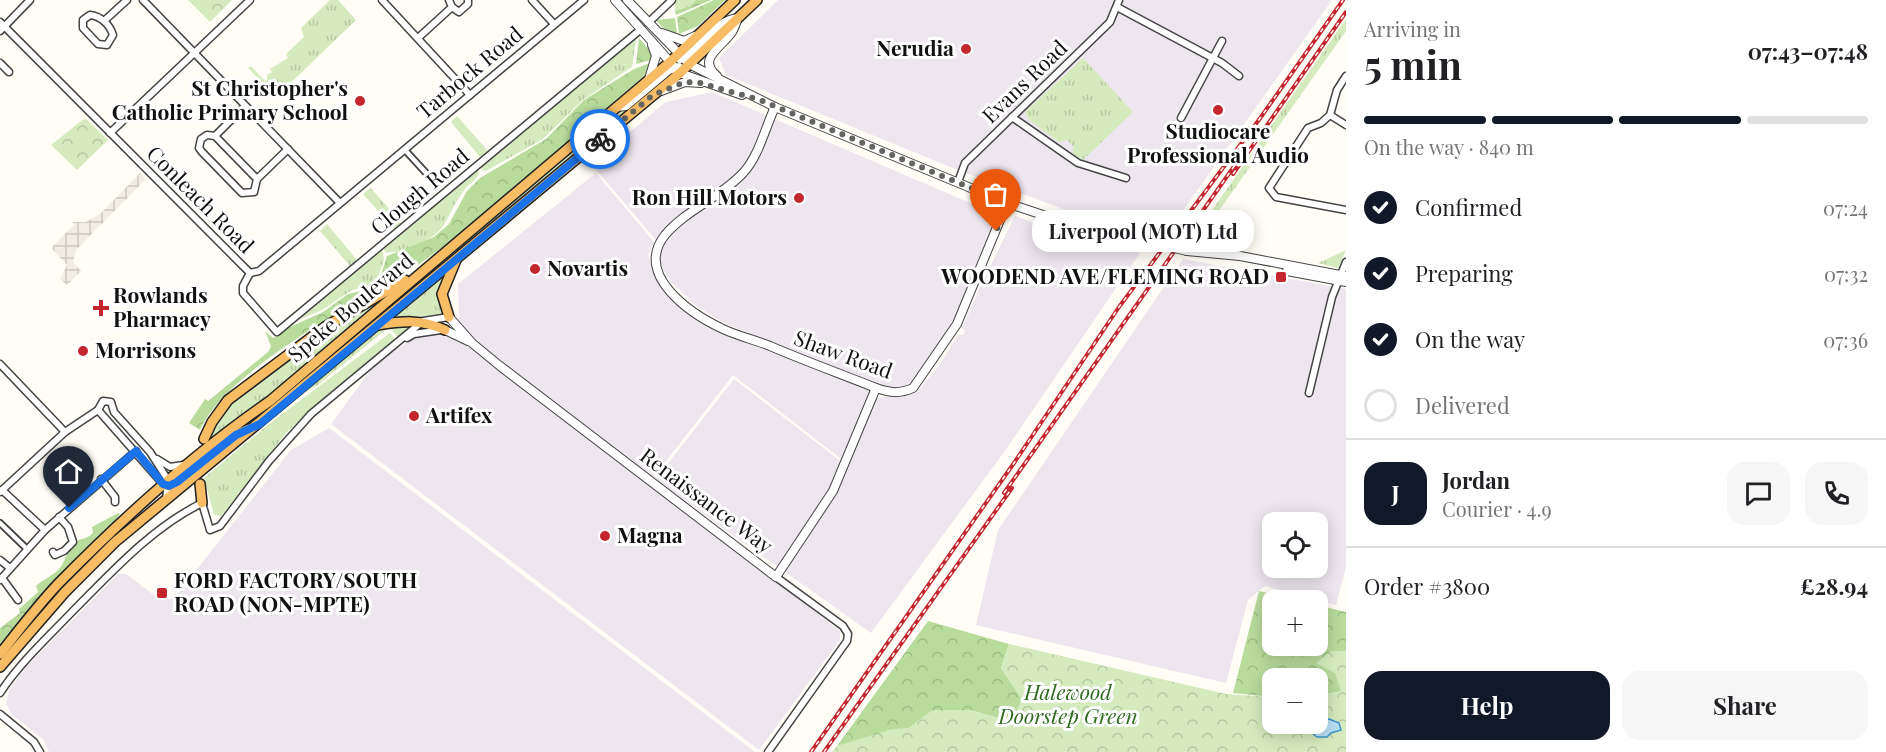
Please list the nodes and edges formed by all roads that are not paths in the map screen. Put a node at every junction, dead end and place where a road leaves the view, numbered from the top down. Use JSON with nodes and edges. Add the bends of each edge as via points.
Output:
{"nodes":[{"id":1,"x":30,"y":0,"type":"edge"},
{"id":2,"x":126,"y":0,"type":"edge"},
{"id":3,"x":143,"y":0,"type":"edge"},
{"id":4,"x":250,"y":0,"type":"edge"},
{"id":5,"x":382,"y":0,"type":"edge"},
{"id":6,"x":449,"y":0,"type":"edge"},
{"id":7,"x":468,"y":0,"type":"edge"},
{"id":8,"x":532,"y":0,"type":"edge"},
{"id":9,"x":584,"y":0,"type":"edge"},
{"id":10,"x":615,"y":0,"type":"edge"},
{"id":11,"x":627,"y":0,"type":"edge"},
{"id":12,"x":672,"y":0,"type":"edge"},
{"id":13,"x":735,"y":0,"type":"edge"},
{"id":14,"x":757,"y":0,"type":"edge"},
{"id":15,"x":1118,"y":3,"type":"edge"},
{"id":16,"x":452,"y":7,"type":"junction"},
{"id":17,"x":738,"y":18,"type":"junction"},
{"id":18,"x":104,"y":21,"type":"junction"},
{"id":19,"x":554,"y":24,"type":"junction"},
{"id":20,"x":650,"y":26,"type":"junction"},
{"id":21,"x":1,"y":27,"type":"edge"},
{"id":22,"x":640,"y":30,"type":"junction"},
{"id":23,"x":699,"y":34,"type":"junction"},
{"id":24,"x":418,"y":39,"type":"junction"},
{"id":25,"x":650,"y":41,"type":"junction"},
{"id":26,"x":1222,"y":41,"type":"dead end"},
{"id":27,"x":194,"y":53,"type":"junction"},
{"id":28,"x":683,"y":58,"type":"junction"},
{"id":29,"x":1213,"y":59,"type":"junction"},
{"id":30,"x":0,"y":63,"type":"edge"},
{"id":31,"x":675,"y":68,"type":"junction"},
{"id":32,"x":9,"y":72,"type":"dead end"},
{"id":33,"x":1239,"y":76,"type":"dead end"},
{"id":34,"x":1346,"y":76,"type":"edge"},
{"id":35,"x":648,"y":81,"type":"junction"},
{"id":36,"x":722,"y":85,"type":"junction"},
{"id":37,"x":470,"y":95,"type":"junction"},
{"id":38,"x":653,"y":95,"type":"junction"},
{"id":39,"x":245,"y":106,"type":"junction"},
{"id":40,"x":617,"y":107,"type":"junction"},
{"id":41,"x":775,"y":107,"type":"junction"},
{"id":42,"x":1330,"y":115,"type":"junction"},
{"id":43,"x":1012,"y":117,"type":"junction"},
{"id":44,"x":1181,"y":118,"type":"dead end"},
{"id":45,"x":1346,"y":125,"type":"edge"},
{"id":46,"x":110,"y":133,"type":"junction"},
{"id":47,"x":215,"y":136,"type":"junction"},
{"id":48,"x":288,"y":149,"type":"junction"},
{"id":49,"x":405,"y":150,"type":"junction"},
{"id":50,"x":427,"y":174,"type":"dead end"},
{"id":51,"x":1126,"y":178,"type":"dead end"},
{"id":52,"x":257,"y":179,"type":"junction"},
{"id":53,"x":958,"y":182,"type":"junction"},
{"id":54,"x":340,"y":203,"type":"junction"},
{"id":55,"x":1007,"y":203,"type":"junction"},
{"id":56,"x":1346,"y":210,"type":"edge"},
{"id":57,"x":459,"y":255,"type":"junction"},
{"id":58,"x":1346,"y":262,"type":"edge"},
{"id":59,"x":426,"y":268,"type":"junction"},
{"id":60,"x":250,"y":273,"type":"junction"},
{"id":61,"x":1342,"y":278,"type":"edge"},
{"id":62,"x":449,"y":317,"type":"junction"},
{"id":63,"x":423,"y":321,"type":"junction"},
{"id":64,"x":376,"y":325,"type":"junction"},
{"id":65,"x":445,"y":330,"type":"junction"},
{"id":66,"x":399,"y":342,"type":"junction"},
{"id":67,"x":472,"y":343,"type":"junction"},
{"id":68,"x":0,"y":364,"type":"edge"},
{"id":69,"x":876,"y":388,"type":"junction"},
{"id":70,"x":1309,"y":393,"type":"dead end"},
{"id":71,"x":98,"y":410,"type":"junction"},
{"id":72,"x":114,"y":412,"type":"junction"},
{"id":73,"x":106,"y":417,"type":"junction"},
{"id":74,"x":260,"y":424,"type":"junction"},
{"id":75,"x":65,"y":432,"type":"junction"},
{"id":76,"x":204,"y":439,"type":"dead end"},
{"id":77,"x":136,"y":451,"type":"junction"},
{"id":78,"x":150,"y":452,"type":"junction"},
{"id":79,"x":185,"y":465,"type":"junction"},
{"id":80,"x":101,"y":479,"type":"junction"},
{"id":81,"x":167,"y":483,"type":"junction"},
{"id":82,"x":200,"y":484,"type":"dead end"},
{"id":83,"x":1,"y":491,"type":"edge"},
{"id":84,"x":115,"y":502,"type":"dead end"},
{"id":85,"x":202,"y":503,"type":"junction"},
{"id":86,"x":164,"y":504,"type":"junction"},
{"id":87,"x":59,"y":517,"type":"junction"},
{"id":88,"x":0,"y":524,"type":"edge"},
{"id":89,"x":45,"y":530,"type":"junction"},
{"id":90,"x":27,"y":549,"type":"junction"},
{"id":91,"x":53,"y":552,"type":"dead end"},
{"id":92,"x":0,"y":560,"type":"edge"},
{"id":93,"x":10,"y":568,"type":"junction"},
{"id":94,"x":776,"y":577,"type":"junction"},
{"id":95,"x":1,"y":579,"type":"edge"},
{"id":96,"x":18,"y":600,"type":"dead end"},
{"id":97,"x":0,"y":654,"type":"edge"},
{"id":98,"x":0,"y":667,"type":"edge"},
{"id":99,"x":0,"y":693,"type":"edge"},
{"id":100,"x":0,"y":714,"type":"edge"},
{"id":101,"x":40,"y":752,"type":"edge"},
{"id":102,"x":768,"y":752,"type":"edge"}],
"edges":[{"from":1,"to":21,"type":"street"},
{"from":2,"to":18,"type":"street"},
{"from":3,"to":27,"type":"street"},
{"from":4,"to":27,"type":"street"},
{"from":5,"to":24,"type":"street"},
{"from":6,"to":16,"type":"street"},
{"from":7,"to":16,"type":"street","via":[[459,12]]},
{"from":8,"to":19,"type":"street"},
{"from":9,"to":19,"type":"street","name":"Tarbock Road"},
{"from":10,"to":22,"type":"street"},
{"from":11,"to":20,"type":"street"},
{"from":12,"to":20,"type":"street"},
{"from":13,"to":23,"type":"highway","name":"Speke Boulevard"},
{"from":14,"to":17,"type":"highway","name":"Speke Boulevard"},
{"from":15,"to":29,"type":"street","name":"Evans Road"},
{"from":15,"to":43,"type":"street","name":"Evans Road","via":[[1110,22]]},
{"from":16,"to":24,"type":"street"},
{"from":17,"to":28,"type":"highway","name":"Speke Boulevard"},
{"from":17,"to":36,"type":"street","via":[[732,33],[708,61]]},
{"from":18,"to":18,"type":"street","via":[[90,15],[82,24],[85,32],[104,46],[113,35]]},
{"from":19,"to":37,"type":"street","name":"Tarbock Road"},
{"from":20,"to":23,"type":"street","via":[[678,41]]},
{"from":20,"to":28,"type":"street"},
{"from":21,"to":46,"type":"street","name":"Conleach Road"},
{"from":22,"to":25,"type":"street"},
{"from":22,"to":60,"type":"street","name":"Clough Road","via":[[277,332],[243,293]]},
{"from":23,"to":28,"type":"highway","name":"Speke Boulevard"},
{"from":24,"to":37,"type":"street"},
{"from":25,"to":31,"type":"street"},
{"from":25,"to":35,"type":"street","via":[[656,56]]},
{"from":26,"to":29,"type":"street"},
{"from":27,"to":39,"type":"street"},
{"from":27,"to":46,"type":"street"},
{"from":28,"to":31,"type":"highway","name":"Speke Boulevard"},
{"from":28,"to":31,"type":"highway","name":"Speke Boulevard"},
{"from":28,"to":36,"type":"street"},
{"from":29,"to":33,"type":"street","name":"Evans Road"},
{"from":29,"to":44,"type":"street"},
{"from":30,"to":32,"type":"street"},
{"from":31,"to":35,"type":"highway","name":"Speke Boulevard"},
{"from":31,"to":36,"type":"street"},
{"from":31,"to":38,"type":"highway","name":"Speke Boulevard"},
{"from":31,"to":40,"type":"street","via":[[626,106]]},
{"from":34,"to":42,"type":"street","via":[[1337,90]]},
{"from":35,"to":40,"type":"highway","name":"Speke Boulevard"},
{"from":36,"to":38,"type":"street","via":[[685,82]]},
{"from":36,"to":41,"type":"street"},
{"from":37,"to":49,"type":"street","name":"Tarbock Road"},
{"from":38,"to":57,"type":"highway","name":"Speke Boulevard"},
{"from":39,"to":47,"type":"street"},
{"from":39,"to":48,"type":"street"},
{"from":40,"to":59,"type":"highway","name":"Speke Boulevard"},
{"from":41,"to":53,"type":"street"},
{"from":41,"to":69,"type":"street","name":"Shaw Road","via":[[748,167],[664,237],[655,265],[679,300],[723,329]]},
{"from":42,"to":45,"type":"street"},
{"from":42,"to":56,"type":"street","via":[[1308,128],[1269,188],[1276,197]]},
{"from":43,"to":51,"type":"street","via":[[1078,164]]},
{"from":43,"to":53,"type":"street","name":"Evans Road","via":[[965,163]]},
{"from":46,"to":60,"type":"street","name":"Conleach Road"},
{"from":47,"to":52,"type":"street"},
{"from":47,"to":52,"type":"street","via":[[204,136],[199,148],[242,194],[254,192]]},
{"from":48,"to":52,"type":"street"},
{"from":48,"to":54,"type":"street"},
{"from":49,"to":50,"type":"street"},
{"from":49,"to":54,"type":"street","name":"Tarbock Road"},
{"from":53,"to":55,"type":"street"},
{"from":54,"to":60,"type":"street","name":"Tarbock Road","via":[[259,272]]},
{"from":55,"to":61,"type":"street","bridge":true,"via":[[1082,228]]},
{"from":55,"to":69,"type":"street","name":"Shaw Road","via":[[957,324],[913,388],[893,393]]},
{"from":57,"to":62,"type":"highway","via":[[442,294]]},
{"from":57,"to":64,"type":"highway","name":"Speke Boulevard"},
{"from":58,"to":61,"type":"street"},
{"from":59,"to":76,"type":"highway","via":[[326,327],[228,400]]},
{"from":59,"to":79,"type":"highway","name":"Speke Boulevard","via":[[270,401]]},
{"from":61,"to":70,"type":"street"},
{"from":62,"to":63,"type":"street"},
{"from":62,"to":67,"type":"street","name":"Renaissance Way"},
{"from":63,"to":64,"type":"highway"},
{"from":63,"to":65,"type":"highway"},
{"from":63,"to":66,"type":"street"},
{"from":64,"to":74,"type":"highway","name":"Speke Boulevard"},
{"from":65,"to":66,"type":"street","via":[[414,334]]},
{"from":65,"to":67,"type":"street"},
{"from":66,"to":85,"type":"street","via":[[311,414],[269,461],[224,522],[210,530]]},
{"from":67,"to":94,"type":"street","name":"Renaissance Way"},
{"from":68,"to":75,"type":"street"},
{"from":69,"to":94,"type":"street","name":"Renaissance Way","via":[[833,491]]},
{"from":71,"to":72,"type":"street","via":[[101,403],[109,401]]},
{"from":71,"to":73,"type":"street"},
{"from":71,"to":75,"type":"street"},
{"from":72,"to":73,"type":"street"},
{"from":72,"to":78,"type":"street"},
{"from":73,"to":77,"type":"street"},
{"from":74,"to":81,"type":"highway","via":[[236,435]]},
{"from":74,"to":86,"type":"highway","name":"Speke Boulevard"},
{"from":75,"to":83,"type":"street"},
{"from":77,"to":80,"type":"street"},
{"from":77,"to":81,"type":"street"},
{"from":78,"to":79,"type":"street","via":[[164,465]]},
{"from":78,"to":81,"type":"street"},
{"from":79,"to":81,"type":"highway","name":"Speke Boulevard"},
{"from":80,"to":84,"type":"street"},
{"from":80,"to":87,"type":"street"},
{"from":81,"to":86,"type":"street"},
{"from":81,"to":97,"type":"highway","name":"Speke Boulevard","via":[[58,585]]},
{"from":82,"to":85,"type":"highway"},
{"from":83,"to":89,"type":"street"},
{"from":85,"to":99,"type":"street","via":[[178,516],[126,558],[30,656]]},
{"from":86,"to":98,"type":"highway","name":"Speke Boulevard","via":[[115,542]]},
{"from":87,"to":89,"type":"street"},
{"from":87,"to":91,"type":"street","via":[[74,542],[60,553]]},
{"from":88,"to":90,"type":"street"},
{"from":89,"to":90,"type":"street"},
{"from":90,"to":93,"type":"street"},
{"from":92,"to":93,"type":"street"},
{"from":93,"to":95,"type":"street"},
{"from":94,"to":102,"type":"street","via":[[843,626],[848,641]]},
{"from":95,"to":96,"type":"street"},
{"from":100,"to":101,"type":"street","via":[[34,742]]}]}
